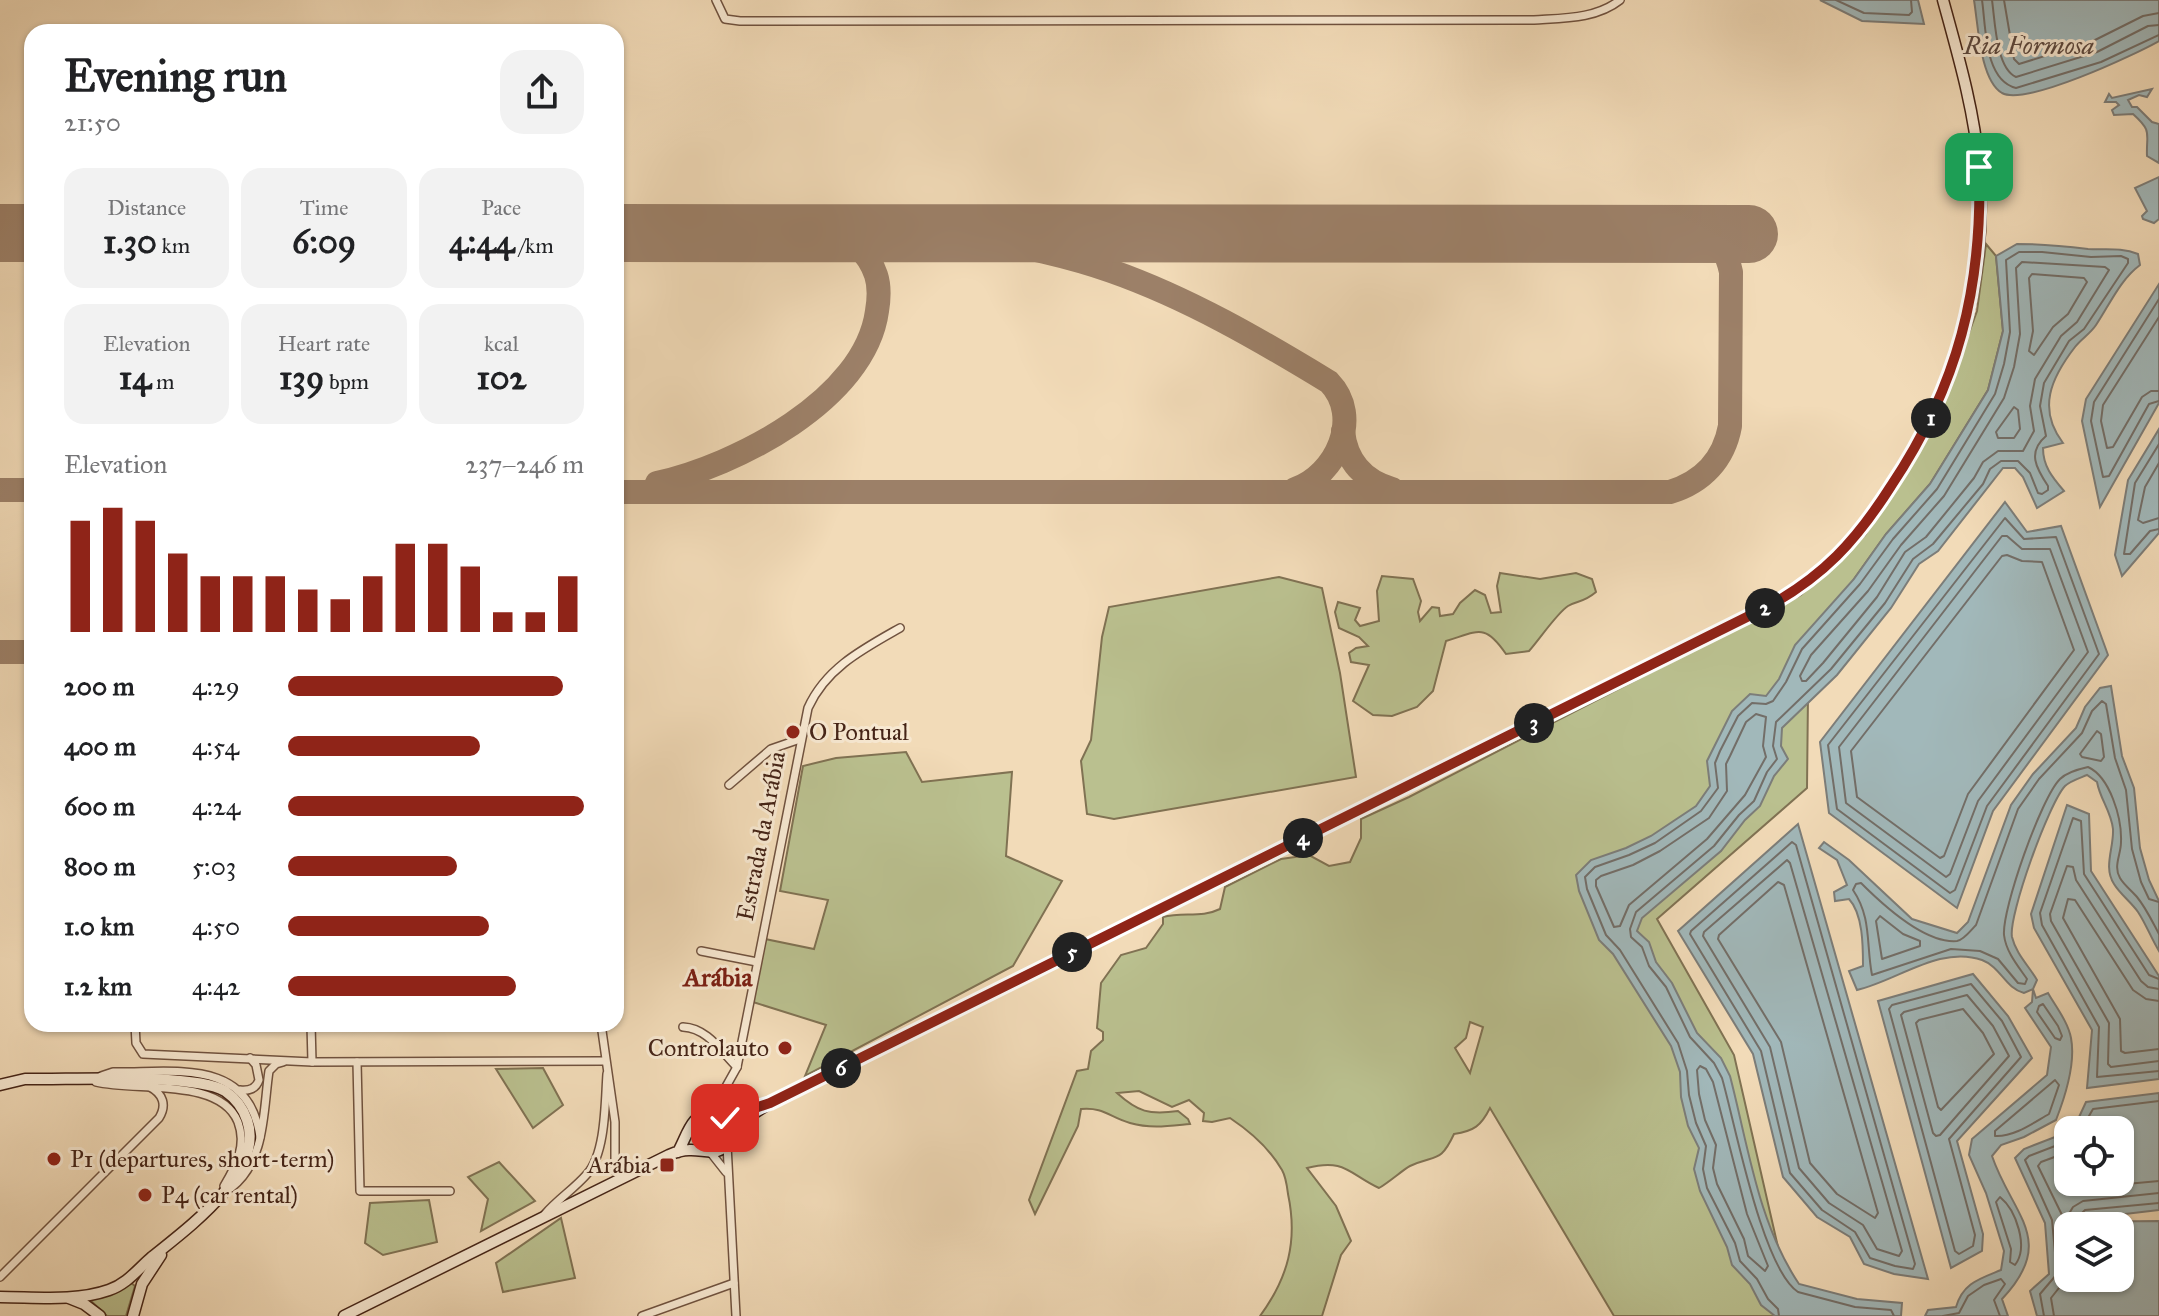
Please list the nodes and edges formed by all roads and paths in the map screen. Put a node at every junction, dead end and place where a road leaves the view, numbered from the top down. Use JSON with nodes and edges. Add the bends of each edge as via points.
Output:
{"nodes":[{"id":1,"x":716,"y":0,"type":"edge"},
{"id":2,"x":1620,"y":0,"type":"edge"},
{"id":3,"x":1943,"y":0,"type":"edge"},
{"id":4,"x":900,"y":628,"type":"dead end"},
{"id":5,"x":800,"y":739,"type":"junction"},
{"id":6,"x":729,"y":785,"type":"dead end"},
{"id":7,"x":701,"y":951,"type":"dead end"},
{"id":8,"x":757,"y":962,"type":"junction"},
{"id":9,"x":683,"y":1027,"type":"dead end"},
{"id":10,"x":135,"y":1032,"type":"edge"},
{"id":11,"x":311,"y":1032,"type":"edge"},
{"id":12,"x":602,"y":1032,"type":"edge"},
{"id":13,"x":250,"y":1058,"type":"junction"},
{"id":14,"x":287,"y":1061,"type":"junction"},
{"id":15,"x":605,"y":1061,"type":"junction"},
{"id":16,"x":312,"y":1062,"type":"junction"},
{"id":17,"x":357,"y":1062,"type":"junction"},
{"id":18,"x":737,"y":1067,"type":"junction"},
{"id":19,"x":607,"y":1074,"type":"junction"},
{"id":20,"x":87,"y":1079,"type":"junction"},
{"id":21,"x":0,"y":1085,"type":"edge"},
{"id":22,"x":150,"y":1087,"type":"junction"},
{"id":23,"x":239,"y":1089,"type":"junction"},
{"id":24,"x":723,"y":1092,"type":"junction"},
{"id":25,"x":702,"y":1114,"type":"junction"},
{"id":26,"x":725,"y":1120,"type":"junction"},
{"id":27,"x":690,"y":1131,"type":"junction"},
{"id":28,"x":260,"y":1137,"type":"junction"},
{"id":29,"x":727,"y":1145,"type":"junction"},
{"id":30,"x":678,"y":1152,"type":"junction"},
{"id":31,"x":707,"y":1152,"type":"junction"},
{"id":32,"x":727,"y":1174,"type":"junction"},
{"id":33,"x":626,"y":1176,"type":"junction"},
{"id":34,"x":450,"y":1191,"type":"dead end"},
{"id":35,"x":214,"y":1201,"type":"junction"},
{"id":36,"x":541,"y":1218,"type":"junction"},
{"id":37,"x":166,"y":1247,"type":"junction"},
{"id":38,"x":0,"y":1277,"type":"edge"},
{"id":39,"x":734,"y":1283,"type":"junction"},
{"id":40,"x":0,"y":1297,"type":"edge"},
{"id":41,"x":67,"y":1298,"type":"junction"},
{"id":42,"x":100,"y":1316,"type":"edge"},
{"id":43,"x":133,"y":1316,"type":"edge"},
{"id":44,"x":344,"y":1316,"type":"edge"},
{"id":45,"x":642,"y":1316,"type":"edge"},
{"id":46,"x":736,"y":1316,"type":"edge"}],
"edges":[{"from":1,"to":2,"type":"street","via":[[725,19],[740,21],[1159,23],[1534,20],[1592,14]]},
{"from":3,"to":26,"type":"street","via":[[1971,108],[1979,167],[1980,234],[1972,299],[1958,353],[1925,433],[1864,527],[1829,565],[1765,608],[770,1103]]},
{"from":4,"to":5,"type":"street","name":"Estrada da Arábia","via":[[837,668],[814,695]]},
{"from":5,"to":6,"type":"street","via":[[771,749]]},
{"from":5,"to":8,"type":"street","name":"Estrada da Arábia"},
{"from":7,"to":8,"type":"street"},
{"from":8,"to":18,"type":"street","name":"Estrada da Arábia"},
{"from":9,"to":18,"type":"street","via":[[704,1033]]},
{"from":10,"to":13,"type":"street","via":[[143,1054]]},
{"from":11,"to":16,"type":"street"},
{"from":12,"to":15,"type":"street"},
{"from":13,"to":14,"type":"street"},
{"from":13,"to":23,"type":"street","via":[[259,1072],[258,1085]]},
{"from":14,"to":16,"type":"street"},
{"from":14,"to":28,"type":"street","via":[[269,1071]]},
{"from":15,"to":17,"type":"street"},
{"from":15,"to":19,"type":"street"},
{"from":16,"to":17,"type":"street"},
{"from":17,"to":34,"type":"street","via":[[360,1191]]},
{"from":18,"to":24,"type":"street","name":"Estrada da Arábia"},
{"from":19,"to":33,"type":"street","via":[[615,1122],[615,1171]]},
{"from":19,"to":36,"type":"street","via":[[594,1163]]},
{"from":20,"to":21,"type":"street","via":[[25,1079]]},
{"from":20,"to":22,"type":"street"},
{"from":20,"to":23,"type":"street","via":[[113,1072],[200,1073]]},
{"from":20,"to":35,"type":"street","via":[[206,1085],[235,1100],[249,1127],[249,1149],[235,1179]]},
{"from":22,"to":35,"type":"street","via":[[212,1096],[236,1117],[241,1150]]},
{"from":22,"to":38,"type":"street","via":[[163,1100],[159,1118]]},
{"from":23,"to":28,"type":"street","via":[[254,1111]]},
{"from":24,"to":25,"type":"street"},
{"from":24,"to":26,"type":"street"},
{"from":25,"to":26,"type":"street"},
{"from":25,"to":27,"type":"street"},
{"from":26,"to":29,"type":"street"},
{"from":27,"to":30,"type":"street"},
{"from":27,"to":31,"type":"street","via":[[692,1141]]},
{"from":28,"to":35,"type":"street","via":[[247,1171]]},
{"from":29,"to":31,"type":"street"},
{"from":29,"to":32,"type":"street"},
{"from":30,"to":31,"type":"street"},
{"from":30,"to":33,"type":"street"},
{"from":31,"to":32,"type":"street"},
{"from":32,"to":39,"type":"street"},
{"from":33,"to":36,"type":"street"},
{"from":35,"to":37,"type":"street"},
{"from":36,"to":44,"type":"street"},
{"from":37,"to":41,"type":"street","via":[[119,1286]]},
{"from":37,"to":43,"type":"street","via":[[142,1284]]},
{"from":39,"to":45,"type":"street"},
{"from":39,"to":46,"type":"street"},
{"from":40,"to":41,"type":"street"},
{"from":41,"to":42,"type":"street"}]}
